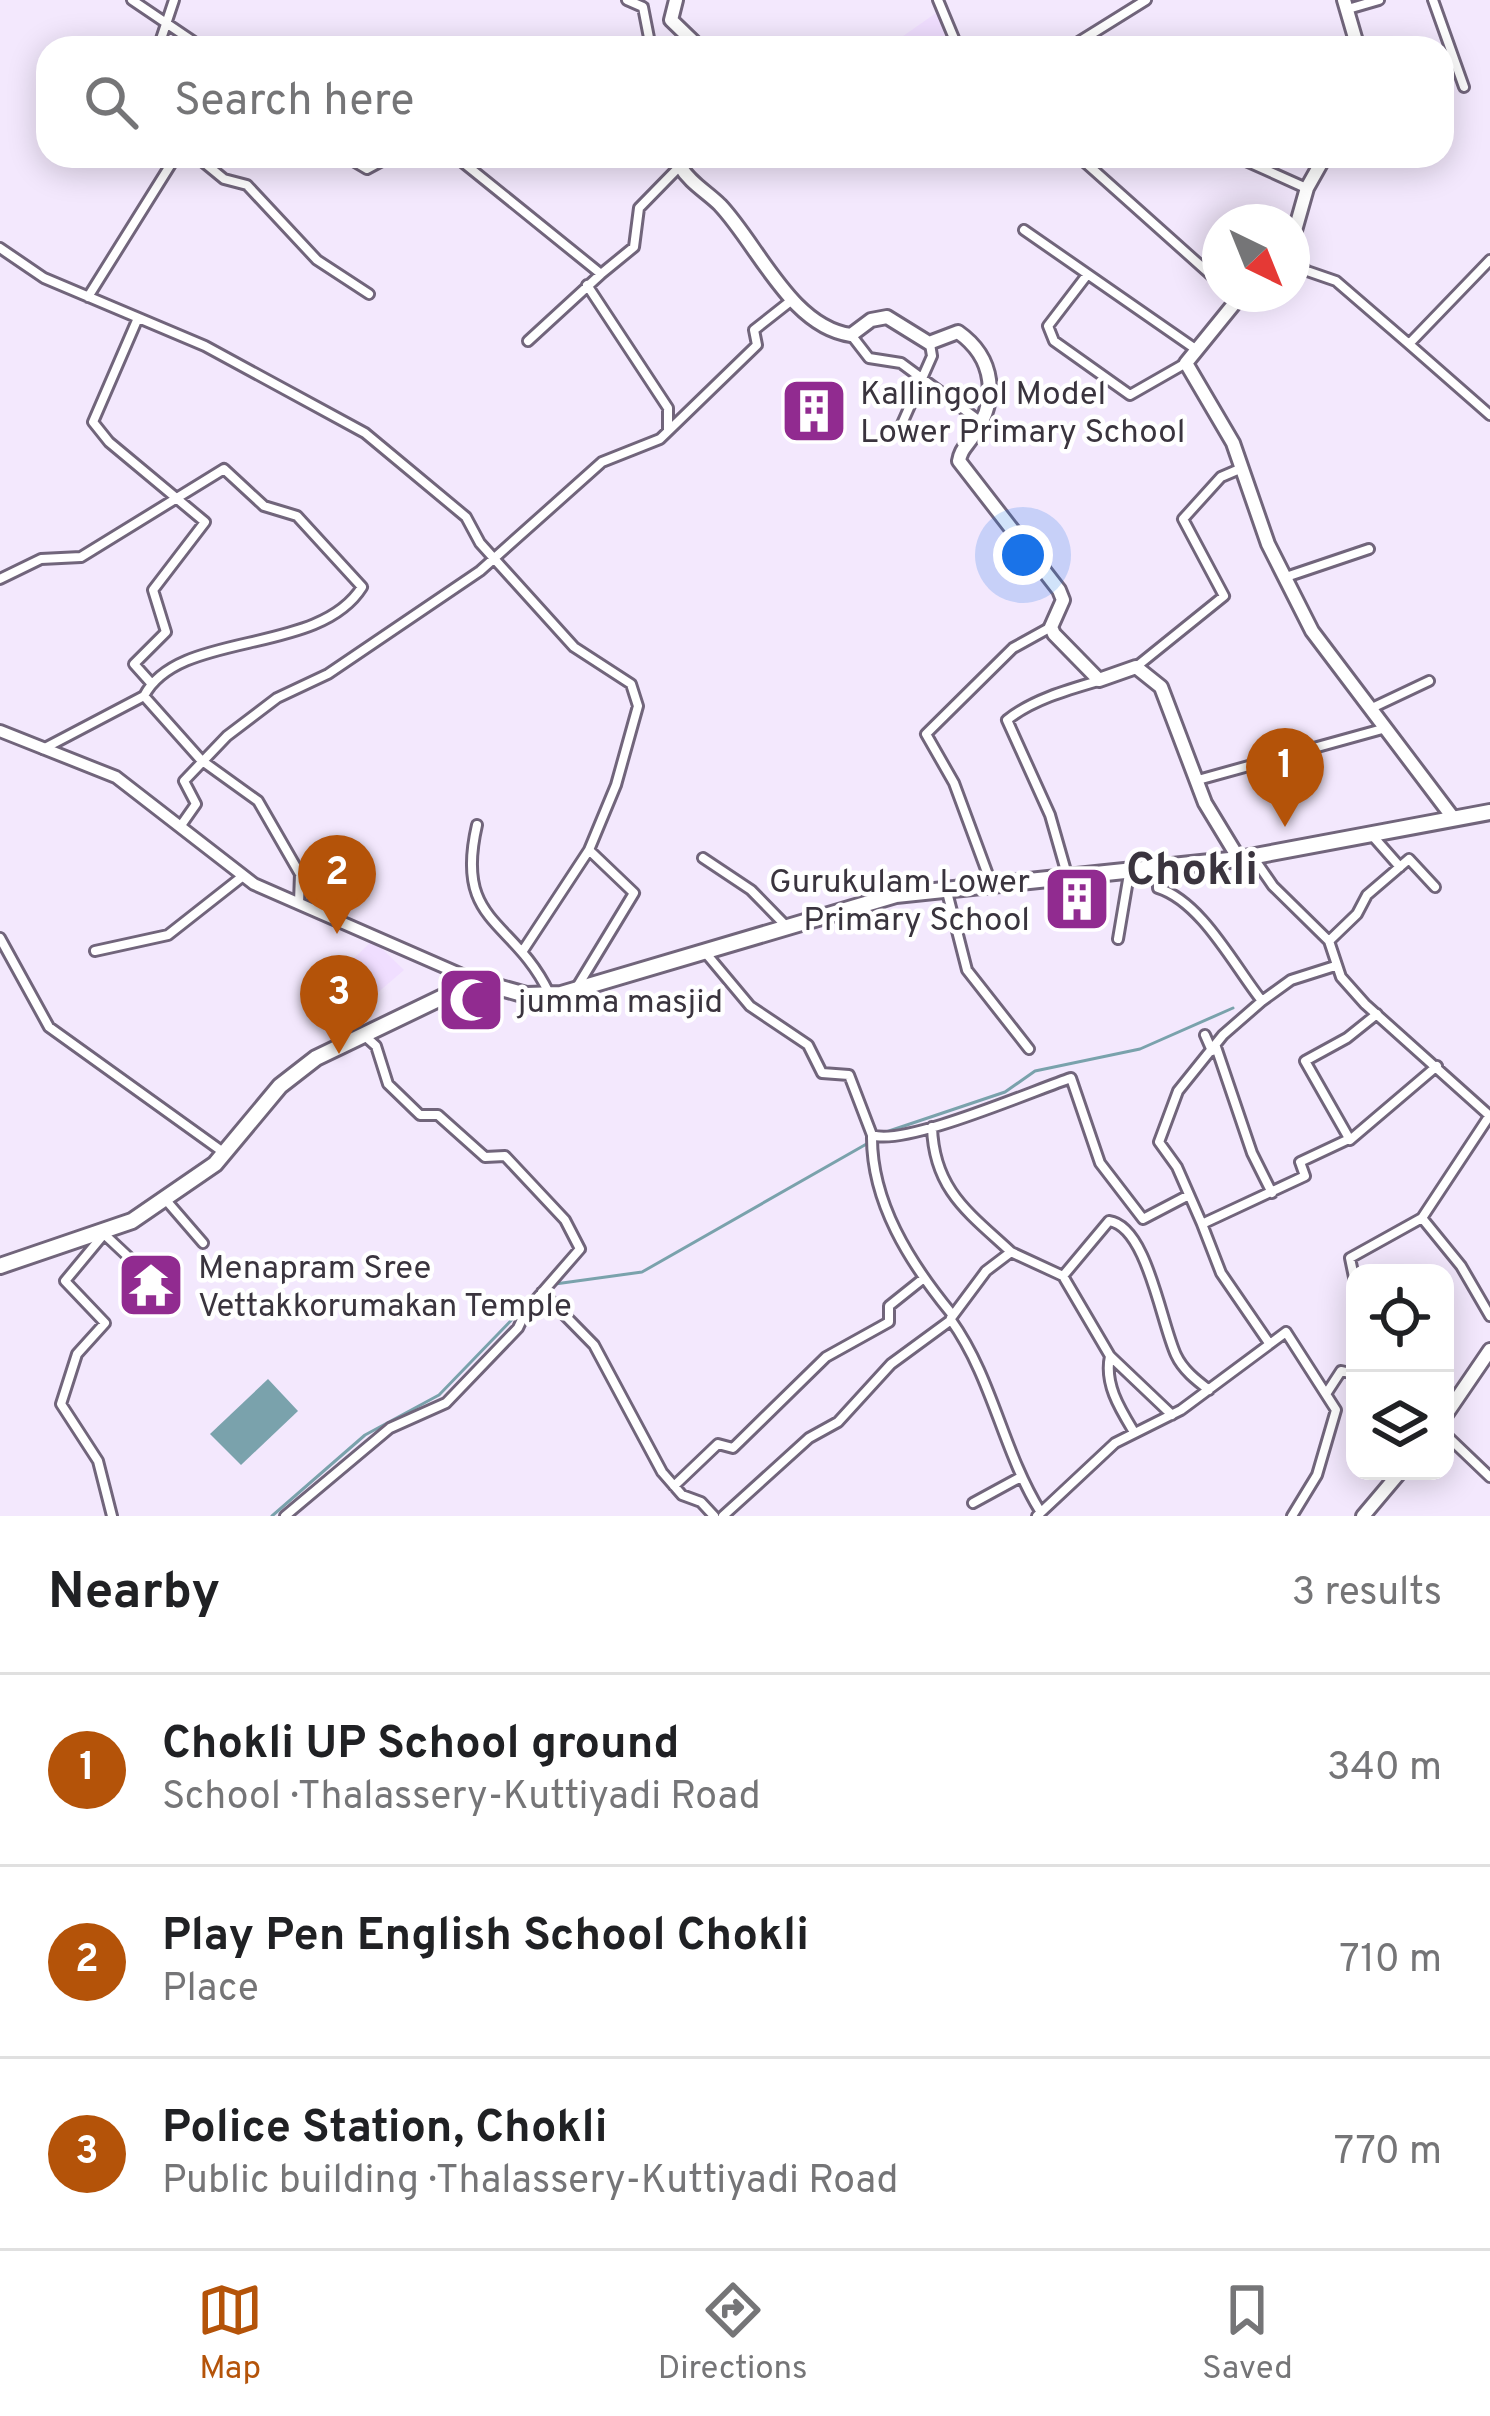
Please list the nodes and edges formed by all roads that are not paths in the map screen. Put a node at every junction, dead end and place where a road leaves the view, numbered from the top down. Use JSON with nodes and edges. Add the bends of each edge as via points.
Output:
{"nodes":[{"id":1,"x":132,"y":0,"type":"edge"},
{"id":2,"x":174,"y":0,"type":"edge"},
{"id":3,"x":627,"y":0,"type":"edge"},
{"id":4,"x":676,"y":0,"type":"edge"},
{"id":5,"x":938,"y":0,"type":"edge"},
{"id":6,"x":1146,"y":0,"type":"edge"},
{"id":7,"x":1378,"y":0,"type":"edge"},
{"id":8,"x":1433,"y":0,"type":"edge"},
{"id":9,"x":1346,"y":4,"type":"edge"},
{"id":10,"x":167,"y":24,"type":"junction"},
{"id":11,"x":162,"y":36,"type":"edge"},
{"id":12,"x":185,"y":36,"type":"edge"},
{"id":13,"x":649,"y":36,"type":"edge"},
{"id":14,"x":688,"y":36,"type":"edge"},
{"id":15,"x":953,"y":36,"type":"edge"},
{"id":16,"x":1088,"y":36,"type":"edge"},
{"id":17,"x":1355,"y":36,"type":"edge"},
{"id":18,"x":1446,"y":36,"type":"edge"},
{"id":19,"x":1454,"y":59,"type":"edge"},
{"id":20,"x":1464,"y":87,"type":"dead end"},
{"id":21,"x":169,"y":168,"type":"edge"},
{"id":22,"x":211,"y":168,"type":"edge"},
{"id":23,"x":469,"y":168,"type":"edge"},
{"id":24,"x":673,"y":168,"type":"edge"},
{"id":25,"x":688,"y":168,"type":"edge"},
{"id":26,"x":1091,"y":168,"type":"edge"},
{"id":27,"x":1262,"y":168,"type":"edge"},
{"id":28,"x":1318,"y":168,"type":"edge"},
{"id":29,"x":1307,"y":188,"type":"junction"},
{"id":30,"x":1302,"y":204,"type":"edge"},
{"id":31,"x":1024,"y":230,"type":"dead end"},
{"id":32,"x":0,"y":248,"type":"edge"},
{"id":33,"x":1490,"y":260,"type":"edge"},
{"id":34,"x":1202,"y":267,"type":"edge"},
{"id":35,"x":1310,"y":272,"type":"edge"},
{"id":36,"x":601,"y":274,"type":"junction"},
{"id":37,"x":1088,"y":275,"type":"junction"},
{"id":38,"x":587,"y":285,"type":"junction"},
{"id":39,"x":369,"y":294,"type":"dead end"},
{"id":40,"x":88,"y":297,"type":"junction"},
{"id":41,"x":793,"y":299,"type":"junction"},
{"id":42,"x":1223,"y":312,"type":"edge"},
{"id":43,"x":138,"y":318,"type":"junction"},
{"id":44,"x":1039,"y":322,"type":"dead end"},
{"id":45,"x":851,"y":335,"type":"junction"},
{"id":46,"x":1051,"y":338,"type":"junction"},
{"id":47,"x":529,"y":341,"type":"dead end"},
{"id":48,"x":929,"y":343,"type":"junction"},
{"id":49,"x":1408,"y":344,"type":"junction"},
{"id":50,"x":1193,"y":348,"type":"junction"},
{"id":51,"x":1186,"y":363,"type":"junction"},
{"id":52,"x":922,"y":379,"type":"junction"},
{"id":53,"x":1490,"y":415,"type":"edge"},
{"id":54,"x":981,"y":422,"type":"junction"},
{"id":55,"x":901,"y":426,"type":"dead end"},
{"id":56,"x":668,"y":430,"type":"junction"},
{"id":57,"x":1243,"y":468,"type":"junction"},
{"id":58,"x":173,"y":499,"type":"junction"},
{"id":59,"x":1369,"y":549,"type":"dead end"},
{"id":60,"x":493,"y":558,"type":"junction"},
{"id":61,"x":1285,"y":577,"type":"junction"},
{"id":62,"x":0,"y":579,"type":"edge"},
{"id":63,"x":1051,"y":627,"type":"junction"},
{"id":64,"x":1136,"y":667,"type":"junction"},
{"id":65,"x":1100,"y":680,"type":"junction"},
{"id":66,"x":1429,"y":681,"type":"dead end"},
{"id":67,"x":151,"y":682,"type":"junction"},
{"id":68,"x":144,"y":696,"type":"junction"},
{"id":69,"x":1374,"y":707,"type":"junction"},
{"id":70,"x":992,"y":714,"type":"dead end"},
{"id":71,"x":1007,"y":720,"type":"junction"},
{"id":72,"x":1386,"y":728,"type":"junction"},
{"id":73,"x":0,"y":731,"type":"edge"},
{"id":74,"x":43,"y":749,"type":"junction"},
{"id":75,"x":201,"y":760,"type":"junction"},
{"id":76,"x":1198,"y":780,"type":"junction"},
{"id":77,"x":1490,"y":812,"type":"edge"},
{"id":78,"x":1454,"y":819,"type":"junction"},
{"id":79,"x":182,"y":824,"type":"junction"},
{"id":80,"x":477,"y":825,"type":"dead end"},
{"id":81,"x":1370,"y":832,"type":"junction"},
{"id":82,"x":589,"y":850,"type":"junction"},
{"id":83,"x":703,"y":858,"type":"dead end"},
{"id":84,"x":1245,"y":858,"type":"junction"},
{"id":85,"x":1400,"y":867,"type":"junction"},
{"id":86,"x":1159,"y":870,"type":"junction"},
{"id":87,"x":1129,"y":874,"type":"junction"},
{"id":88,"x":244,"y":875,"type":"junction"},
{"id":89,"x":1068,"y":878,"type":"junction"},
{"id":90,"x":991,"y":886,"type":"junction"},
{"id":91,"x":1435,"y":886,"type":"dead end"},
{"id":92,"x":946,"y":890,"type":"junction"},
{"id":93,"x":298,"y":904,"type":"junction"},
{"id":94,"x":790,"y":929,"type":"junction"},
{"id":95,"x":0,"y":938,"type":"edge"},
{"id":96,"x":1118,"y":939,"type":"dead end"},
{"id":97,"x":1329,"y":941,"type":"junction"},
{"id":98,"x":703,"y":950,"type":"junction"},
{"id":99,"x":95,"y":951,"type":"dead end"},
{"id":100,"x":522,"y":952,"type":"junction"},
{"id":101,"x":1335,"y":966,"type":"junction"},
{"id":102,"x":476,"y":981,"type":"junction"},
{"id":103,"x":576,"y":989,"type":"junction"},
{"id":104,"x":550,"y":994,"type":"junction"},
{"id":105,"x":1262,"y":1001,"type":"junction"},
{"id":106,"x":1377,"y":1014,"type":"junction"},
{"id":107,"x":362,"y":1034,"type":"junction"},
{"id":108,"x":1205,"y":1035,"type":"dead end"},
{"id":109,"x":1029,"y":1049,"type":"dead end"},
{"id":110,"x":1214,"y":1049,"type":"junction"},
{"id":111,"x":1437,"y":1066,"type":"junction"},
{"id":112,"x":1489,"y":1117,"type":"edge"},
{"id":113,"x":932,"y":1127,"type":"junction"},
{"id":114,"x":872,"y":1135,"type":"junction"},
{"id":115,"x":1349,"y":1139,"type":"junction"},
{"id":116,"x":223,"y":1152,"type":"junction"},
{"id":117,"x":1272,"y":1193,"type":"junction"},
{"id":118,"x":1187,"y":1196,"type":"junction"},
{"id":119,"x":164,"y":1198,"type":"junction"},
{"id":120,"x":1422,"y":1218,"type":"junction"},
{"id":121,"x":1143,"y":1219,"type":"junction"},
{"id":122,"x":1202,"y":1224,"type":"junction"},
{"id":123,"x":1126,"y":1229,"type":"junction"},
{"id":124,"x":104,"y":1234,"type":"junction"},
{"id":125,"x":203,"y":1243,"type":"dead end"},
{"id":126,"x":1010,"y":1252,"type":"junction"},
{"id":127,"x":136,"y":1264,"type":"dead end"},
{"id":128,"x":1351,"y":1264,"type":"edge"},
{"id":129,"x":0,"y":1266,"type":"edge"},
{"id":130,"x":1063,"y":1276,"type":"junction"},
{"id":131,"x":925,"y":1278,"type":"junction"},
{"id":132,"x":543,"y":1291,"type":"junction"},
{"id":133,"x":951,"y":1316,"type":"junction"},
{"id":134,"x":1490,"y":1316,"type":"edge"},
{"id":135,"x":1269,"y":1342,"type":"junction"},
{"id":136,"x":1490,"y":1350,"type":"edge"},
{"id":137,"x":1110,"y":1356,"type":"junction"},
{"id":138,"x":1346,"y":1372,"type":"edge"},
{"id":139,"x":1209,"y":1390,"type":"junction"},
{"id":140,"x":1326,"y":1394,"type":"junction"},
{"id":141,"x":1454,"y":1400,"type":"edge"},
{"id":142,"x":1172,"y":1415,"type":"junction"},
{"id":143,"x":1134,"y":1432,"type":"junction"},
{"id":144,"x":1454,"y":1443,"type":"edge"},
{"id":145,"x":1490,"y":1477,"type":"edge"},
{"id":146,"x":1019,"y":1478,"type":"junction"},
{"id":147,"x":1393,"y":1480,"type":"edge"},
{"id":148,"x":674,"y":1486,"type":"junction"},
{"id":149,"x":973,"y":1503,"type":"dead end"},
{"id":150,"x":1039,"y":1514,"type":"edge"},
{"id":151,"x":112,"y":1516,"type":"edge"},
{"id":152,"x":285,"y":1516,"type":"edge"},
{"id":153,"x":714,"y":1516,"type":"edge"},
{"id":154,"x":723,"y":1516,"type":"edge"},
{"id":155,"x":1292,"y":1516,"type":"edge"},
{"id":156,"x":1363,"y":1516,"type":"edge"}],
"edges":[{"from":1,"to":10,"type":"street"},
{"from":2,"to":10,"type":"street"},
{"from":3,"to":13,"type":"street","via":[[643,7]]},
{"from":4,"to":14,"type":"main road","via":[[671,20]]},
{"from":5,"to":15,"type":"street"},
{"from":6,"to":16,"type":"street"},
{"from":7,"to":9,"type":"street"},
{"from":8,"to":18,"type":"street"},
{"from":9,"to":17,"type":"main road"},
{"from":10,"to":11,"type":"street"},
{"from":10,"to":12,"type":"street"},
{"from":19,"to":20,"type":"street"},
{"from":21,"to":40,"type":"street"},
{"from":22,"to":39,"type":"street","via":[[248,184],[317,260]]},
{"from":23,"to":36,"type":"street"},
{"from":24,"to":36,"type":"street","via":[[640,208],[634,247]]},
{"from":25,"to":41,"type":"main road"},
{"from":26,"to":34,"type":"street"},
{"from":27,"to":29,"type":"street"},
{"from":28,"to":29,"type":"main road"},
{"from":29,"to":30,"type":"main road"},
{"from":31,"to":37,"type":"street"},
{"from":32,"to":40,"type":"street"},
{"from":33,"to":49,"type":"street"},
{"from":35,"to":49,"type":"street","via":[[1336,281]]},
{"from":36,"to":38,"type":"street"},
{"from":37,"to":46,"type":"street","via":[[1052,317]]},
{"from":37,"to":50,"type":"street"},
{"from":38,"to":47,"type":"street"},
{"from":38,"to":56,"type":"street","via":[[668,408]]},
{"from":40,"to":43,"type":"street"},
{"from":41,"to":45,"type":"main road"},
{"from":41,"to":56,"type":"street","via":[[754,330],[757,345]]},
{"from":42,"to":50,"type":"main road"},
{"from":43,"to":58,"type":"street","via":[[93,422]]},
{"from":43,"to":60,"type":"street","via":[[365,433],[466,517]]},
{"from":44,"to":46,"type":"street"},
{"from":45,"to":48,"type":"main road","via":[[887,317]]},
{"from":45,"to":52,"type":"street","via":[[869,358],[888,358]]},
{"from":46,"to":51,"type":"street","via":[[1130,395]]},
{"from":48,"to":52,"type":"street"},
{"from":48,"to":54,"type":"main road","via":[[951,331],[979,351],[991,383]]},
{"from":49,"to":53,"type":"street"},
{"from":50,"to":51,"type":"main road"},
{"from":51,"to":57,"type":"main road"},
{"from":52,"to":54,"type":"street"},
{"from":52,"to":55,"type":"street"},
{"from":54,"to":63,"type":"main road","via":[[959,461],[1059,590],[1063,600]]},
{"from":56,"to":60,"type":"street","via":[[602,462]]},
{"from":57,"to":61,"type":"main road"},
{"from":57,"to":64,"type":"street","via":[[1221,477],[1183,519],[1224,596]]},
{"from":58,"to":62,"type":"street","via":[[81,556],[40,559]]},
{"from":58,"to":67,"type":"street","via":[[205,522],[153,590],[166,632],[134,664]]},
{"from":58,"to":67,"type":"street","via":[[224,469],[264,506],[297,516],[362,587],[293,632],[210,653]]},
{"from":59,"to":61,"type":"street"},
{"from":60,"to":75,"type":"street","via":[[328,674],[277,698]]},
{"from":60,"to":82,"type":"street","via":[[574,647],[635,692],[629,746]]},
{"from":61,"to":69,"type":"main road","via":[[1312,631]]},
{"from":63,"to":65,"type":"main road"},
{"from":63,"to":90,"type":"street","via":[[1012,648],[926,734],[954,783]]},
{"from":64,"to":65,"type":"main road"},
{"from":64,"to":76,"type":"main road","via":[[1161,687]]},
{"from":65,"to":71,"type":"street","via":[[1031,702]]},
{"from":66,"to":69,"type":"street"},
{"from":67,"to":68,"type":"street"},
{"from":68,"to":74,"type":"street"},
{"from":68,"to":75,"type":"street"},
{"from":69,"to":72,"type":"main road"},
{"from":70,"to":71,"type":"street"},
{"from":71,"to":89,"type":"street","via":[[1051,815]]},
{"from":72,"to":76,"type":"street"},
{"from":72,"to":78,"type":"main road"},
{"from":73,"to":74,"type":"street"},
{"from":74,"to":79,"type":"street","via":[[116,777]]},
{"from":75,"to":79,"type":"street","via":[[184,781],[196,804]]},
{"from":75,"to":93,"type":"street","via":[[248,792],[275,826],[300,874]]},
{"from":76,"to":84,"type":"main road"},
{"from":77,"to":78,"type":"main road"},
{"from":78,"to":81,"type":"main road"},
{"from":79,"to":88,"type":"street"},
{"from":80,"to":100,"type":"street","via":[[467,869],[484,911]]},
{"from":81,"to":84,"type":"main road"},
{"from":81,"to":85,"type":"street"},
{"from":82,"to":100,"type":"street"},
{"from":82,"to":103,"type":"street","via":[[634,893]]},
{"from":83,"to":94,"type":"street"},
{"from":84,"to":86,"type":"main road"},
{"from":84,"to":97,"type":"street"},
{"from":85,"to":91,"type":"street","via":[[1409,860]]},
{"from":85,"to":97,"type":"street"},
{"from":86,"to":87,"type":"main road"},
{"from":86,"to":105,"type":"street","via":[[1159,888],[1192,911]]},
{"from":87,"to":89,"type":"main road"},
{"from":87,"to":96,"type":"street"},
{"from":88,"to":93,"type":"street"},
{"from":88,"to":99,"type":"street","via":[[168,935]]},
{"from":89,"to":90,"type":"main road"},
{"from":90,"to":92,"type":"main road"},
{"from":92,"to":94,"type":"main road","via":[[896,895]]},
{"from":92,"to":109,"type":"street","via":[[967,970]]},
{"from":93,"to":102,"type":"street"},
{"from":94,"to":98,"type":"main road"},
{"from":95,"to":116,"type":"street","via":[[49,1027]]},
{"from":97,"to":101,"type":"street"},
{"from":98,"to":103,"type":"main road"},
{"from":98,"to":114,"type":"street","via":[[750,1006],[808,1045],[822,1073],[849,1075]]},
{"from":100,"to":104,"type":"street"},
{"from":101,"to":105,"type":"street"},
{"from":101,"to":106,"type":"street"},
{"from":102,"to":104,"type":"main road"},
{"from":102,"to":107,"type":"main road"},
{"from":103,"to":104,"type":"main road"},
{"from":105,"to":110,"type":"street"},
{"from":106,"to":111,"type":"street"},
{"from":106,"to":115,"type":"street","via":[[1305,1061]]},
{"from":107,"to":116,"type":"main road","via":[[280,1085]]},
{"from":107,"to":132,"type":"street","via":[[376,1046],[388,1084],[420,1114],[438,1115],[485,1157],[505,1156],[565,1220],[580,1250]]},
{"from":108,"to":110,"type":"street"},
{"from":110,"to":117,"type":"street"},
{"from":110,"to":118,"type":"street","via":[[1178,1091],[1159,1142]]},
{"from":111,"to":112,"type":"street"},
{"from":111,"to":115,"type":"street"},
{"from":112,"to":120,"type":"street"},
{"from":113,"to":114,"type":"street"},
{"from":113,"to":121,"type":"street","via":[[1071,1078],[1100,1163]]},
{"from":113,"to":126,"type":"street","via":[[946,1190]]},
{"from":114,"to":131,"type":"street","via":[[877,1186]]},
{"from":115,"to":117,"type":"street","via":[[1307,1156],[1300,1162],[1305,1177]]},
{"from":116,"to":119,"type":"main road"},
{"from":117,"to":122,"type":"street"},
{"from":118,"to":121,"type":"street"},
{"from":118,"to":122,"type":"street"},
{"from":119,"to":124,"type":"main road"},
{"from":119,"to":125,"type":"street"},
{"from":120,"to":128,"type":"street"},
{"from":120,"to":134,"type":"street"},
{"from":121,"to":123,"type":"street"},
{"from":122,"to":135,"type":"street","via":[[1221,1273]]},
{"from":123,"to":130,"type":"street","via":[[1109,1221]]},
{"from":123,"to":139,"type":"street","via":[[1149,1270],[1175,1353]]},
{"from":124,"to":127,"type":"street"},
{"from":124,"to":129,"type":"main road"},
{"from":124,"to":151,"type":"street","via":[[65,1281],[105,1323],[76,1354],[61,1403],[98,1461]]},
{"from":126,"to":130,"type":"street"},
{"from":126,"to":133,"type":"street"},
{"from":130,"to":137,"type":"street"},
{"from":131,"to":133,"type":"street"},
{"from":131,"to":148,"type":"street","via":[[889,1306],[890,1322],[826,1357],[733,1448],[718,1444]]},
{"from":132,"to":148,"type":"street","via":[[594,1345]]},
{"from":132,"to":152,"type":"street","via":[[446,1403],[390,1428]]},
{"from":133,"to":146,"type":"street","via":[[974,1351]]},
{"from":133,"to":154,"type":"street"},
{"from":135,"to":139,"type":"street"},
{"from":135,"to":140,"type":"street","via":[[1286,1332]]},
{"from":136,"to":141,"type":"main road"},
{"from":137,"to":142,"type":"street"},
{"from":137,"to":143,"type":"street","via":[[1108,1375]]},
{"from":138,"to":140,"type":"street"},
{"from":139,"to":142,"type":"street"},
{"from":140,"to":155,"type":"street","via":[[1336,1410],[1324,1455]]},
{"from":142,"to":143,"type":"street"},
{"from":143,"to":150,"type":"street"},
{"from":144,"to":145,"type":"street"},
{"from":146,"to":149,"type":"street"},
{"from":146,"to":150,"type":"street"},
{"from":147,"to":156,"type":"main road"},
{"from":148,"to":153,"type":"street"}]}
